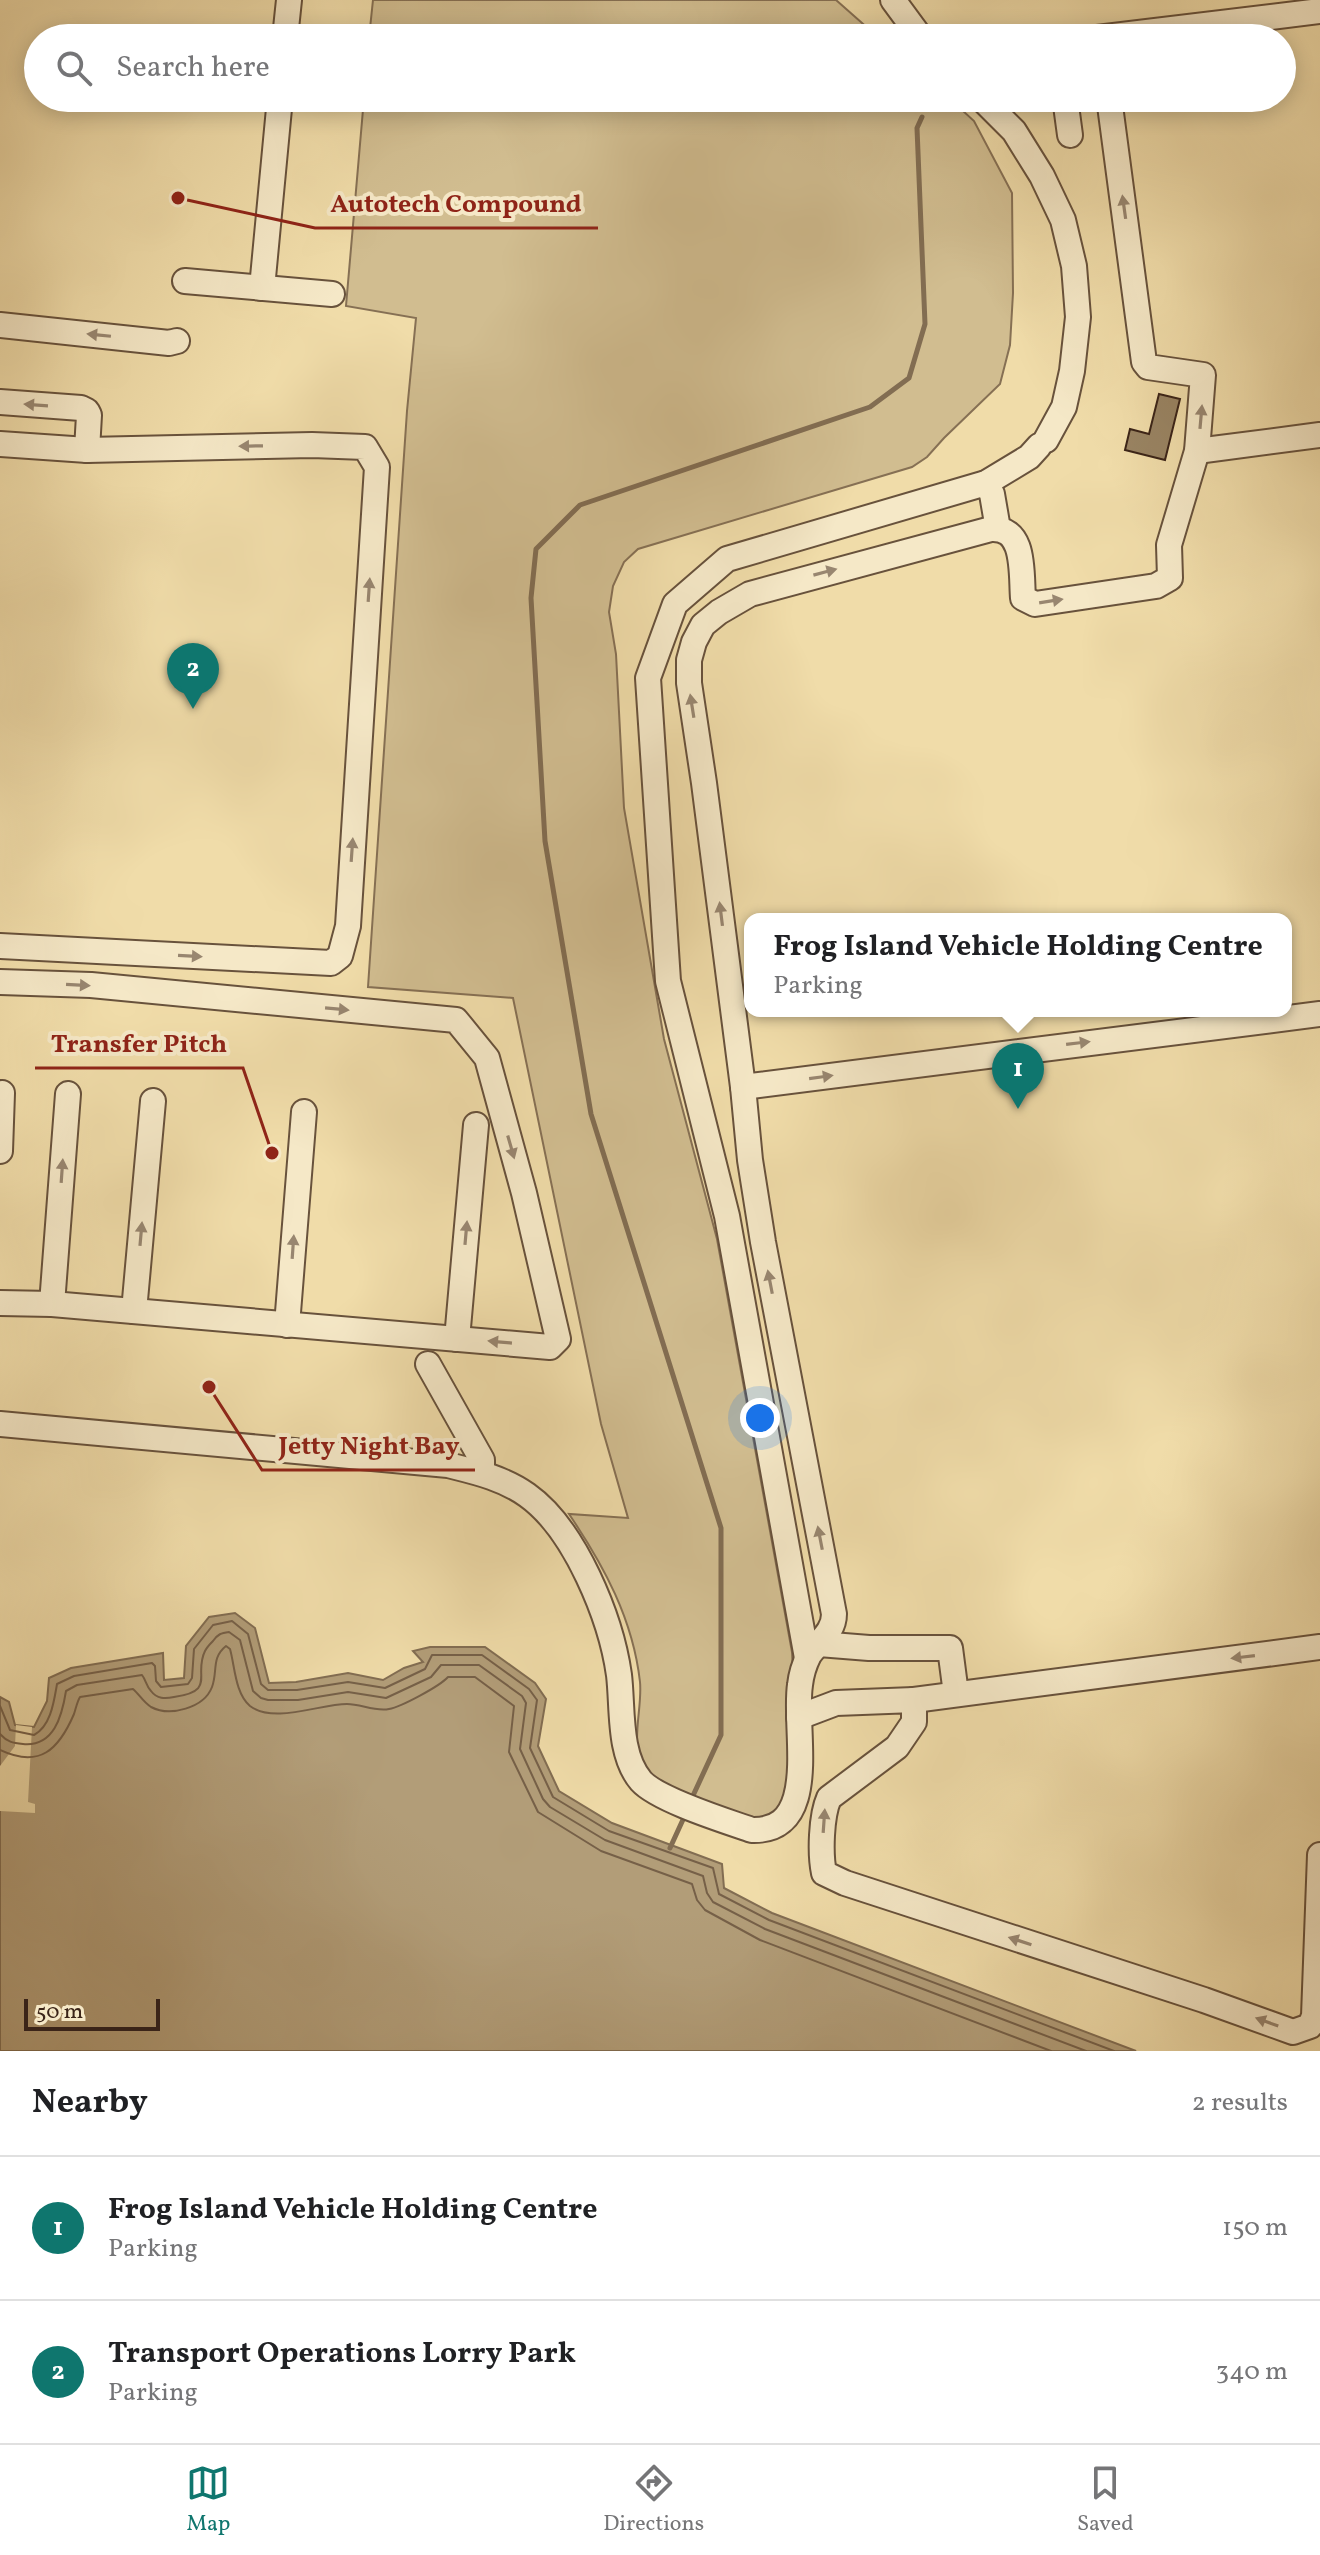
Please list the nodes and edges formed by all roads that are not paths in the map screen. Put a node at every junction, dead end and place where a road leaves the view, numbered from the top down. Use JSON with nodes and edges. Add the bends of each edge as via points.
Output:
{"nodes":[{"id":1,"x":289,"y":0,"type":"edge"},
{"id":2,"x":893,"y":0,"type":"edge"},
{"id":3,"x":1320,"y":11,"type":"edge"},
{"id":4,"x":286,"y":24,"type":"edge"},
{"id":5,"x":911,"y":24,"type":"edge"},
{"id":6,"x":1214,"y":24,"type":"edge"},
{"id":7,"x":279,"y":112,"type":"edge"},
{"id":8,"x":995,"y":112,"type":"edge"},
{"id":9,"x":1067,"y":112,"type":"edge"},
{"id":10,"x":1111,"y":112,"type":"edge"},
{"id":11,"x":1070,"y":135,"type":"dead end"},
{"id":12,"x":185,"y":281,"type":"dead end"},
{"id":13,"x":262,"y":288,"type":"junction"},
{"id":14,"x":332,"y":294,"type":"dead end"},
{"id":15,"x":0,"y":325,"type":"edge"},
{"id":16,"x":177,"y":341,"type":"dead end"},
{"id":17,"x":0,"y":402,"type":"edge"},
{"id":18,"x":1320,"y":435,"type":"edge"},
{"id":19,"x":0,"y":444,"type":"edge"},
{"id":20,"x":87,"y":450,"type":"junction"},
{"id":21,"x":1197,"y":451,"type":"junction"},
{"id":22,"x":986,"y":483,"type":"junction"},
{"id":23,"x":998,"y":529,"type":"junction"},
{"id":24,"x":0,"y":946,"type":"edge"},
{"id":25,"x":0,"y":982,"type":"edge"},
{"id":26,"x":1320,"y":1014,"type":"edge"},
{"id":27,"x":743,"y":1087,"type":"junction"},
{"id":28,"x":2,"y":1093,"type":"edge"},
{"id":29,"x":68,"y":1094,"type":"dead end"},
{"id":30,"x":153,"y":1101,"type":"dead end"},
{"id":31,"x":304,"y":1112,"type":"dead end"},
{"id":32,"x":476,"y":1125,"type":"dead end"},
{"id":33,"x":0,"y":1151,"type":"edge"},
{"id":34,"x":0,"y":1303,"type":"edge"},
{"id":35,"x":52,"y":1304,"type":"junction"},
{"id":36,"x":134,"y":1311,"type":"junction"},
{"id":37,"x":287,"y":1325,"type":"junction"},
{"id":38,"x":457,"y":1339,"type":"junction"},
{"id":39,"x":428,"y":1364,"type":"dead end"},
{"id":40,"x":0,"y":1424,"type":"edge"},
{"id":41,"x":482,"y":1473,"type":"junction"},
{"id":42,"x":1320,"y":1647,"type":"edge"},
{"id":43,"x":813,"y":1651,"type":"junction"},
{"id":44,"x":956,"y":1694,"type":"junction"},
{"id":45,"x":914,"y":1700,"type":"junction"},
{"id":46,"x":799,"y":1717,"type":"junction"},
{"id":47,"x":1320,"y":1855,"type":"edge"}],
"edges":[{"from":1,"to":4,"type":"street"},
{"from":2,"to":5,"type":"street"},
{"from":3,"to":6,"type":"street"},
{"from":7,"to":13,"type":"street"},
{"from":8,"to":22,"type":"street","via":[[1014,131],[1063,220],[1078,317],[1064,407],[1029,457]]},
{"from":9,"to":11,"type":"street"},
{"from":21,"to":10,"type":"street","one_way":true,"via":[[1203,375],[1148,367],[1144,362]]},
{"from":12,"to":13,"type":"street"},
{"from":13,"to":14,"type":"street"},
{"from":16,"to":15,"type":"street","one_way":true},
{"from":20,"to":17,"type":"street","one_way":true,"via":[[87,411]]},
{"from":18,"to":21,"type":"street"},
{"from":19,"to":20,"type":"street"},
{"from":24,"to":20,"type":"street","one_way":true,"via":[[331,963],[340,956],[348,926],[377,467],[365,447]]},
{"from":23,"to":21,"type":"street","one_way":true,"via":[[1013,535],[1018,546],[1023,598],[1028,602],[1156,586],[1170,578],[1169,545]]},
{"from":22,"to":23,"type":"street"},
{"from":22,"to":43,"type":"street","via":[[727,559],[675,604],[648,678],[668,981],[727,1216]]},
{"from":27,"to":23,"type":"street","one_way":true,"via":[[689,683],[694,642],[703,625],[750,594]]},
{"from":25,"to":38,"type":"street","one_way":true,"via":[[91,985],[456,1020],[487,1058],[558,1339],[550,1347]]},
{"from":27,"to":26,"type":"street","one_way":true},
{"from":43,"to":27,"type":"street","one_way":true,"via":[[834,1624],[834,1614],[763,1242]]},
{"from":28,"to":33,"type":"street"},
{"from":35,"to":29,"type":"street","one_way":true},
{"from":36,"to":30,"type":"street","one_way":true},
{"from":37,"to":31,"type":"street","one_way":true},
{"from":38,"to":32,"type":"street","one_way":true},
{"from":34,"to":35,"type":"street"},
{"from":35,"to":36,"type":"street"},
{"from":36,"to":37,"type":"street"},
{"from":37,"to":38,"type":"street"},
{"from":39,"to":41,"type":"street","via":[[482,1460]]},
{"from":40,"to":41,"type":"street","via":[[448,1465]]},
{"from":41,"to":46,"type":"street","via":[[529,1496],[549,1516],[592,1582],[611,1633],[627,1749],[643,1783],[752,1830],[780,1825],[796,1796]]},
{"from":42,"to":44,"type":"street","one_way":true},
{"from":43,"to":44,"type":"street","via":[[950,1648]]},
{"from":43,"to":46,"type":"street","via":[[799,1685]]},
{"from":44,"to":45,"type":"street"},
{"from":45,"to":46,"type":"street","via":[[836,1703]]},
{"from":47,"to":45,"type":"street","one_way":true,"via":[[1314,2016],[1310,2026],[1293,2032],[845,1883],[824,1873],[825,1807],[829,1798],[897,1747],[914,1722]]}]}
